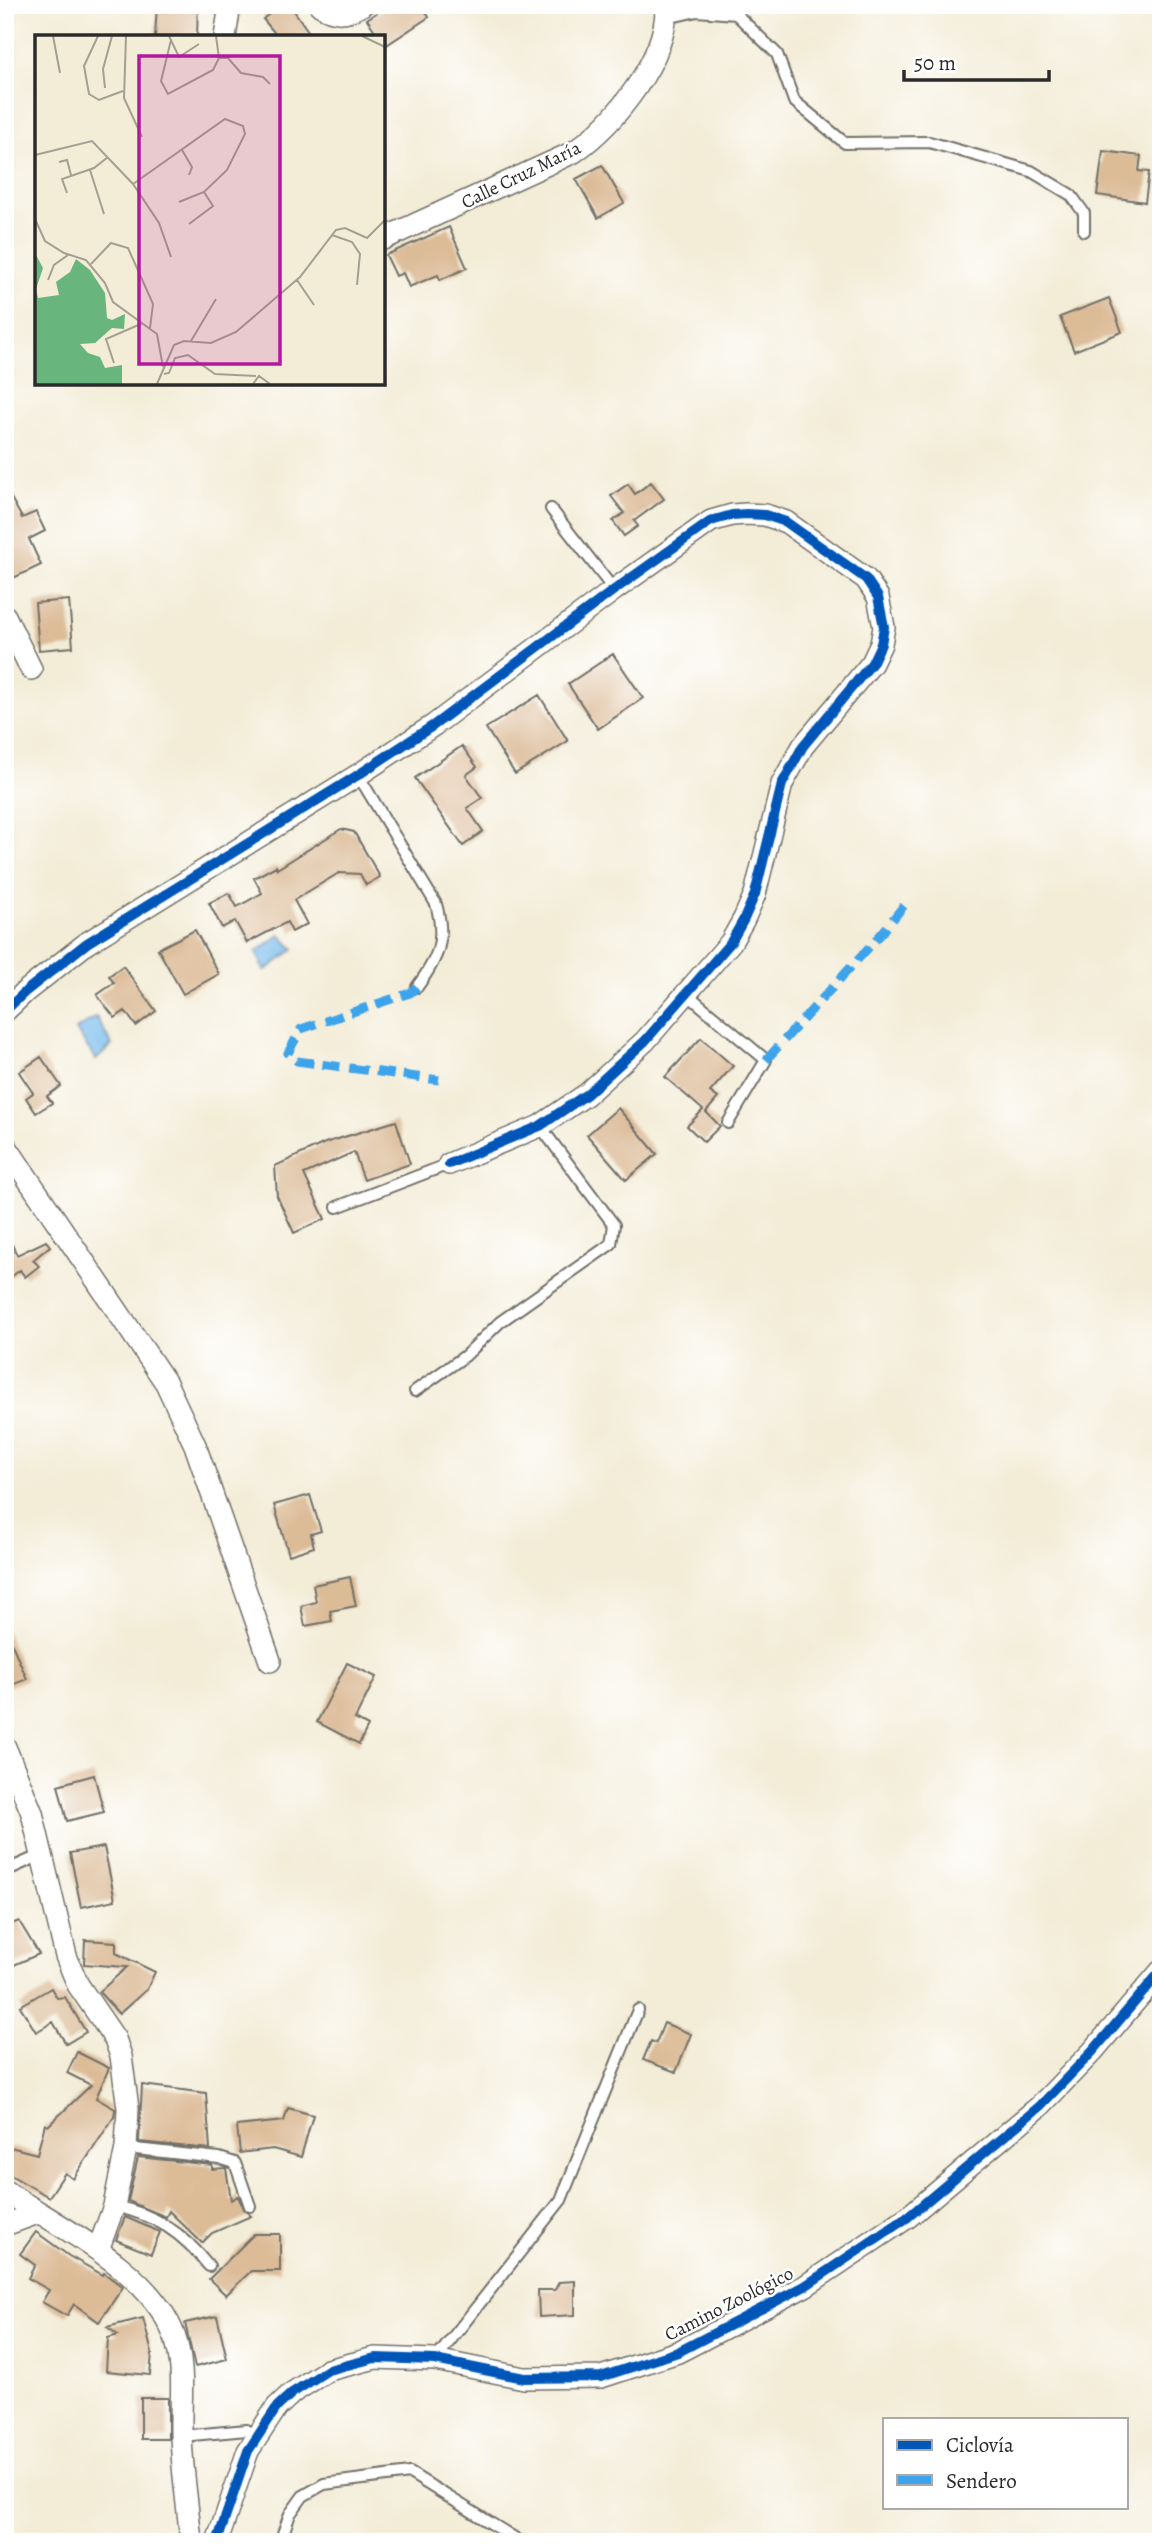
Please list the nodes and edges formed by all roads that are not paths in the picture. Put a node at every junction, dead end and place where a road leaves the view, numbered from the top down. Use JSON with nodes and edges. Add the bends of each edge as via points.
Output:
{"nodes":[{"id":1,"x":230,"y":5,"type":"edge"},
{"id":2,"x":320,"y":5,"type":"edge"},
{"id":3,"x":362,"y":5,"type":"edge"},
{"id":4,"x":666,"y":12,"type":"edge"},
{"id":5,"x":225,"y":35,"type":"edge"},
{"id":6,"x":1084,"y":231,"type":"dead end"},
{"id":7,"x":385,"y":238,"type":"edge"},
{"id":8,"x":551,"y":509,"type":"dead end"},
{"id":9,"x":614,"y":590,"type":"junction"},
{"id":10,"x":5,"y":616,"type":"edge"},
{"id":11,"x":31,"y":669,"type":"dead end"},
{"id":12,"x":358,"y":775,"type":"junction"},
{"id":13,"x":417,"y":987,"type":"dead end"},
{"id":14,"x":687,"y":994,"type":"junction"},
{"id":15,"x":5,"y":1011,"type":"edge"},
{"id":16,"x":729,"y":1123,"type":"dead end"},
{"id":17,"x":540,"y":1126,"type":"junction"},
{"id":18,"x":5,"y":1144,"type":"edge"},
{"id":19,"x":449,"y":1164,"type":"joint"},
{"id":20,"x":337,"y":1207,"type":"dead end"},
{"id":21,"x":415,"y":1391,"type":"dead end"},
{"id":22,"x":270,"y":1661,"type":"dead end"},
{"id":23,"x":5,"y":1747,"type":"edge"},
{"id":24,"x":41,"y":1855,"type":"junction"},
{"id":25,"x":5,"y":1871,"type":"edge"},
{"id":26,"x":1161,"y":1971,"type":"edge"},
{"id":27,"x":638,"y":2010,"type":"dead end"},
{"id":28,"x":125,"y":2148,"type":"junction"},
{"id":29,"x":5,"y":2191,"type":"edge"},
{"id":30,"x":114,"y":2206,"type":"junction"},
{"id":31,"x":250,"y":2206,"type":"dead end"},
{"id":32,"x":38,"y":2213,"type":"junction"},
{"id":33,"x":5,"y":2225,"type":"edge"},
{"id":34,"x":98,"y":2250,"type":"junction"},
{"id":35,"x":209,"y":2266,"type":"dead end"},
{"id":36,"x":435,"y":2360,"type":"junction"},
{"id":37,"x":247,"y":2430,"type":"dead end"},
{"id":38,"x":181,"y":2436,"type":"junction"},
{"id":39,"x":191,"y":2542,"type":"edge"},
{"id":40,"x":217,"y":2542,"type":"edge"},
{"id":41,"x":280,"y":2542,"type":"edge"},
{"id":42,"x":521,"y":2542,"type":"edge"}],
"edges":[{"from":1,"to":5,"type":"street"},
{"from":2,"to":3,"type":"street","via":[[336,13]]},
{"from":4,"to":6,"type":"lane","via":[[736,14],[777,54],[794,101],[845,143],[929,142],[1031,172],[1071,195],[1084,214]]},
{"from":4,"to":7,"type":"street","name":"Calle Cruz María","via":[[662,39],[641,77],[593,138],[573,152]]},
{"from":8,"to":9,"type":"lane"},
{"from":9,"to":12,"type":"street","via":[[434,725]]},
{"from":9,"to":14,"type":"street","via":[[711,521],[732,515],[765,515],[786,522],[866,579],[883,613],[881,644],[872,663],[803,746],[782,784],[755,894],[744,919],[731,942]]},
{"from":10,"to":11,"type":"street"},
{"from":12,"to":13,"type":"lane","via":[[436,904],[440,945],[434,964]]},
{"from":12,"to":15,"type":"street","via":[[87,943]]},
{"from":14,"to":16,"type":"lane","via":[[766,1060]]},
{"from":14,"to":17,"type":"street","via":[[645,1041],[587,1094]]},
{"from":17,"to":19,"type":"street"},
{"from":17,"to":21,"type":"lane","via":[[614,1225],[611,1244],[510,1315],[465,1356]]},
{"from":18,"to":22,"type":"street","via":[[166,1383],[195,1445]]},
{"from":19,"to":20,"type":"lane"},
{"from":23,"to":24,"type":"street","via":[[32,1813]]},
{"from":24,"to":25,"type":"lane"},
{"from":24,"to":28,"type":"street","via":[[66,1956],[78,1985],[116,2039],[121,2056],[128,2108]]},
{"from":26,"to":36,"type":"street","name":"Camino Zoológico","via":[[1040,2106],[908,2217],[805,2286],[678,2352],[601,2377],[524,2378]]},
{"from":27,"to":36,"type":"lane","via":[[561,2200]]},
{"from":28,"to":30,"type":"street"},
{"from":28,"to":31,"type":"lane","via":[[234,2162]]},
{"from":29,"to":32,"type":"street"},
{"from":30,"to":34,"type":"street"},
{"from":30,"to":35,"type":"lane","via":[[135,2211],[181,2235]]},
{"from":32,"to":33,"type":"street"},
{"from":32,"to":34,"type":"street"},
{"from":34,"to":38,"type":"street","via":[[152,2299],[173,2333],[182,2363]]},
{"from":36,"to":40,"type":"street","name":"Camino Zoológico","via":[[375,2358],[328,2370],[292,2393],[248,2451]]},
{"from":37,"to":38,"type":"lane"},
{"from":38,"to":39,"type":"street"},
{"from":41,"to":42,"type":"lane","via":[[290,2514],[303,2496],[324,2484],[410,2473]]}]}
